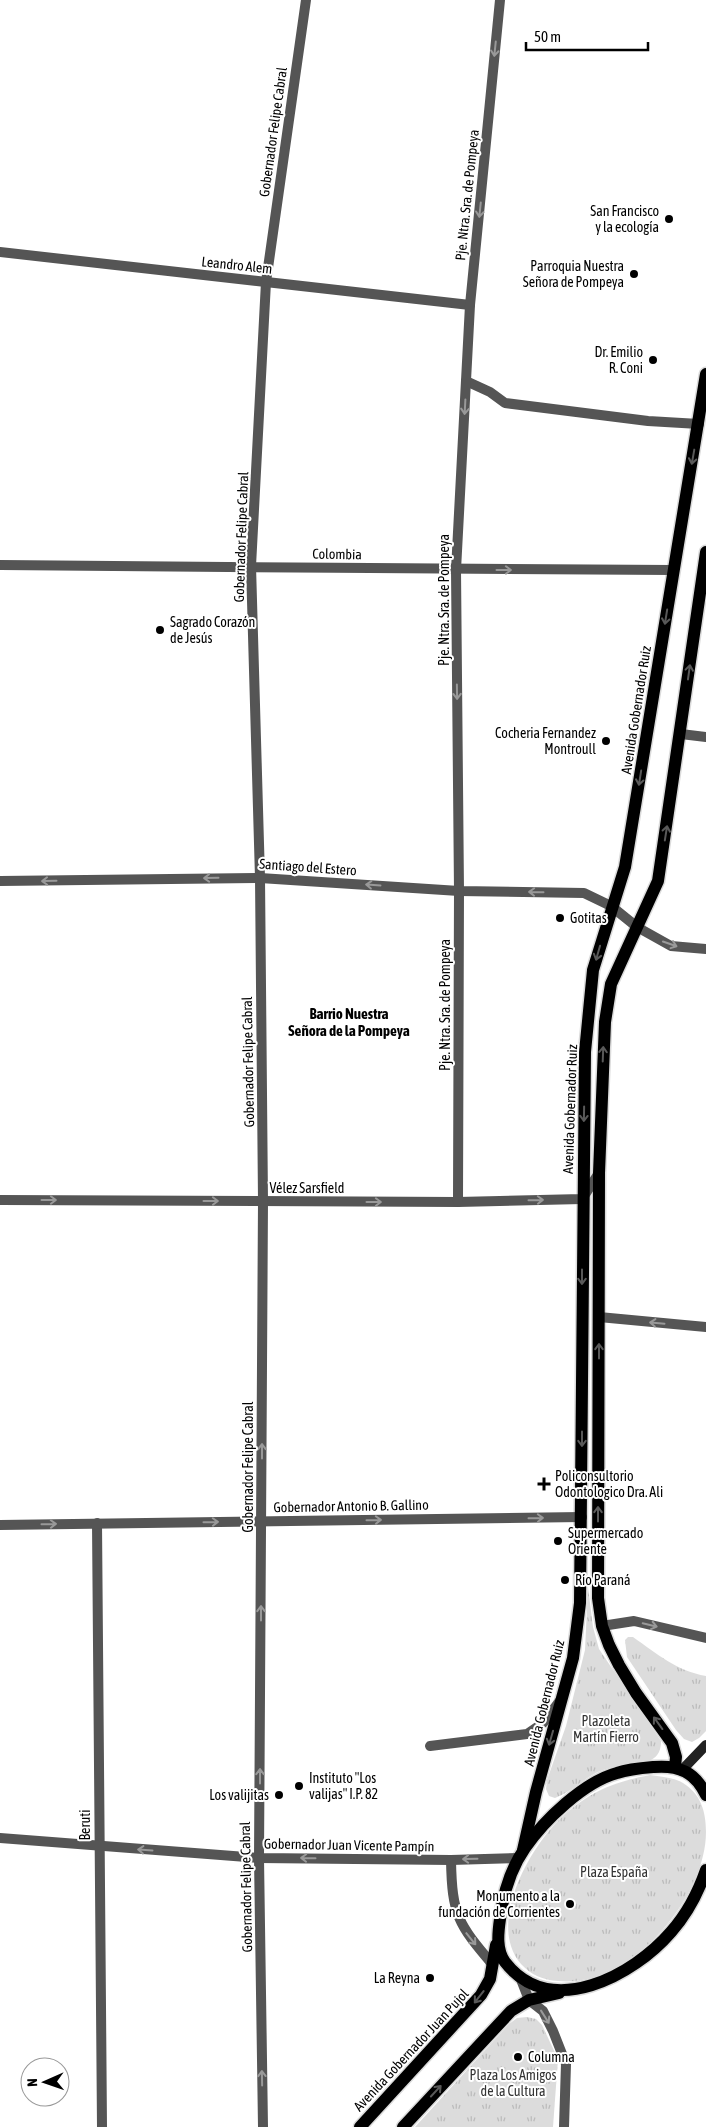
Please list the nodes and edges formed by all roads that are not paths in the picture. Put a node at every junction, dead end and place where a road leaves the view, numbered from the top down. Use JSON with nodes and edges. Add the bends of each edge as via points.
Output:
{"nodes":[{"id":1,"x":306,"y":0,"type":"edge"},
{"id":2,"x":500,"y":0,"type":"edge"},
{"id":3,"x":0,"y":252,"type":"edge"},
{"id":4,"x":266,"y":282,"type":"junction"},
{"id":5,"x":470,"y":305,"type":"junction"},
{"id":6,"x":466,"y":381,"type":"junction"},
{"id":7,"x":706,"y":382,"type":"edge"},
{"id":8,"x":699,"y":424,"type":"junction"},
{"id":9,"x":706,"y":552,"type":"edge"},
{"id":10,"x":0,"y":565,"type":"edge"},
{"id":11,"x":252,"y":566,"type":"junction"},
{"id":12,"x":456,"y":570,"type":"junction"},
{"id":13,"x":673,"y":570,"type":"junction"},
{"id":14,"x":681,"y":734,"type":"junction"},
{"id":15,"x":706,"y":737,"type":"edge"},
{"id":16,"x":260,"y":878,"type":"junction"},
{"id":17,"x":0,"y":881,"type":"edge"},
{"id":18,"x":459,"y":891,"type":"junction"},
{"id":19,"x":611,"y":906,"type":"junction"},
{"id":20,"x":637,"y":927,"type":"junction"},
{"id":21,"x":706,"y":949,"type":"edge"},
{"id":22,"x":599,"y":1173,"type":"junction"},
{"id":23,"x":582,"y":1199,"type":"junction"},
{"id":24,"x":0,"y":1200,"type":"edge"},
{"id":25,"x":263,"y":1201,"type":"junction"},
{"id":26,"x":458,"y":1202,"type":"junction"},
{"id":27,"x":599,"y":1317,"type":"junction"},
{"id":28,"x":706,"y":1327,"type":"edge"},
{"id":29,"x":582,"y":1517,"type":"junction"},
{"id":30,"x":261,"y":1521,"type":"junction"},
{"id":31,"x":97,"y":1523,"type":"junction"},
{"id":32,"x":0,"y":1525,"type":"edge"},
{"id":33,"x":602,"y":1626,"type":"junction"},
{"id":34,"x":706,"y":1638,"type":"edge"},
{"id":35,"x":564,"y":1696,"type":"junction"},
{"id":36,"x":706,"y":1745,"type":"edge"},
{"id":37,"x":430,"y":1746,"type":"dead end"},
{"id":38,"x":679,"y":1768,"type":"junction"},
{"id":39,"x":706,"y":1795,"type":"edge"},
{"id":40,"x":0,"y":1838,"type":"edge"},
{"id":41,"x":99,"y":1847,"type":"junction"},
{"id":42,"x":521,"y":1854,"type":"junction"},
{"id":43,"x":259,"y":1858,"type":"junction"},
{"id":44,"x":450,"y":1860,"type":"junction"},
{"id":45,"x":706,"y":1870,"type":"edge"},
{"id":46,"x":498,"y":1935,"type":"junction"},
{"id":47,"x":493,"y":1965,"type":"junction"},
{"id":48,"x":520,"y":1977,"type":"junction"},
{"id":49,"x":570,"y":1990,"type":"junction"},
{"id":50,"x":529,"y":2000,"type":"junction"},
{"id":51,"x":102,"y":2127,"type":"edge"},
{"id":52,"x":263,"y":2127,"type":"edge"},
{"id":53,"x":360,"y":2127,"type":"edge"},
{"id":54,"x":403,"y":2127,"type":"edge"},
{"id":55,"x":564,"y":2127,"type":"edge"}],
"edges":[{"from":1,"to":4,"type":"street","name":"Gobernador Felipe Cabral"},
{"from":2,"to":5,"type":"street","name":"Pje. Ntra. Sra. de Pompeya","one_way":true},
{"from":3,"to":4,"type":"street","name":"Leandro Alem"},
{"from":4,"to":5,"type":"street","name":"Leandro Alem"},
{"from":4,"to":11,"type":"street","name":"Gobernador Felipe Cabral"},
{"from":5,"to":6,"type":"street","name":"Pje. Ntra. Sra. de Pompeya"},
{"from":6,"to":8,"type":"street","via":[[505,403],[648,421]]},
{"from":6,"to":12,"type":"street","name":"Pje. Ntra. Sra. de Pompeya","one_way":true},
{"from":7,"to":8,"type":"main road","name":"Avenida Gobernador Ruiz"},
{"from":8,"to":13,"type":"main road","name":"Avenida Gobernador Ruiz","one_way":true},
{"from":14,"to":9,"type":"main road","one_way":true},
{"from":10,"to":11,"type":"street","name":"Colombia"},
{"from":11,"to":12,"type":"street","name":"Colombia"},
{"from":11,"to":16,"type":"street","name":"Gobernador Felipe Cabral"},
{"from":12,"to":13,"type":"street","name":"Colombia","one_way":true},
{"from":12,"to":18,"type":"street","name":"Pje. Ntra. Sra. de Pompeya","one_way":true},
{"from":13,"to":19,"type":"main road","name":"Avenida Gobernador Ruiz","one_way":true,"via":[[625,867]]},
{"from":14,"to":15,"type":"street"},
{"from":20,"to":14,"type":"main road","one_way":true,"via":[[658,881]]},
{"from":16,"to":17,"type":"street","name":"Santiago del Estero","one_way":true},
{"from":18,"to":16,"type":"street","name":"Santiago del Estero","one_way":true},
{"from":16,"to":25,"type":"street","name":"Gobernador Felipe Cabral"},
{"from":19,"to":18,"type":"street","name":"Santiago del Estero","one_way":true,"via":[[584,893]]},
{"from":18,"to":26,"type":"street","name":"Pje. Ntra. Sra. de Pompeya"},
{"from":19,"to":20,"type":"street","name":"Santiago del Estero"},
{"from":19,"to":23,"type":"main road","name":"Avenida Gobernador Ruiz","one_way":true,"via":[[593,970],[585,1052]]},
{"from":20,"to":21,"type":"street","name":"Santiago del Estero","one_way":true,"via":[[671,946]]},
{"from":22,"to":20,"type":"main road","one_way":true,"via":[[605,1022],[611,984]]},
{"from":22,"to":23,"type":"street"},
{"from":22,"to":27,"type":"main road"},
{"from":26,"to":23,"type":"street","name":"Vélez Sarsfield","one_way":true},
{"from":23,"to":29,"type":"main road","name":"Avenida Gobernador Ruiz","one_way":true},
{"from":24,"to":25,"type":"street","name":"Vélez Sarsfield","one_way":true},
{"from":25,"to":26,"type":"street","name":"Vélez Sarsfield","one_way":true},
{"from":30,"to":25,"type":"street","name":"Gobernador Felipe Cabral","one_way":true},
{"from":28,"to":27,"type":"street","one_way":true},
{"from":33,"to":27,"type":"main road","one_way":true,"via":[[598,1598]]},
{"from":30,"to":29,"type":"street","name":"Gobernador Antonio B. Gallino","one_way":true},
{"from":29,"to":35,"type":"main road","name":"Avenida Gobernador Ruiz","via":[[580,1603],[574,1658]]},
{"from":31,"to":30,"type":"street","name":"Gobernador Antonio B. Gallino","one_way":true},
{"from":43,"to":30,"type":"street","name":"Gobernador Felipe Cabral","one_way":true},
{"from":32,"to":31,"type":"street","name":"Gobernador Antonio B. Gallino","one_way":true},
{"from":31,"to":41,"type":"street","name":"Beruti"},
{"from":33,"to":34,"type":"street","one_way":true,"via":[[634,1621]]},
{"from":38,"to":33,"type":"main road","one_way":true,"via":[[672,1744],[619,1665]]},
{"from":35,"to":37,"type":"street","via":[[543,1723],[527,1734]]},
{"from":35,"to":42,"type":"main road","name":"Avenida Gobernador Ruiz","one_way":true},
{"from":36,"to":38,"type":"main road"},
{"from":38,"to":39,"type":"main road","via":[[702,1786]]},
{"from":38,"to":42,"type":"main road","via":[[639,1768],[616,1773],[594,1784],[546,1823]]},
{"from":40,"to":41,"type":"street","name":"Gobernador Juan Vicente Pampín"},
{"from":43,"to":41,"type":"street","name":"Gobernador Juan Vicente Pampín","one_way":true},
{"from":41,"to":51,"type":"street","name":"Beruti"},
{"from":42,"to":44,"type":"street","name":"Gobernador Juan Vicente Pampín","one_way":true},
{"from":42,"to":46,"type":"main road","name":"Avenida Gobernador Juan Pujol","via":[[501,1911]]},
{"from":44,"to":43,"type":"street","name":"Gobernador Juan Vicente Pampín","one_way":true},
{"from":52,"to":43,"type":"street","name":"Gobernador Felipe Cabral","one_way":true},
{"from":44,"to":47,"type":"street","one_way":true,"via":[[456,1914],[467,1934]]},
{"from":45,"to":49,"type":"main road","via":[[688,1910],[650,1953],[624,1972],[597,1984]]},
{"from":46,"to":47,"type":"main road","name":"Avenida Gobernador Juan Pujol"},
{"from":46,"to":48,"type":"main road","via":[[505,1962]]},
{"from":47,"to":53,"type":"main road","name":"Avenida Gobernador Juan Pujol","one_way":true,"via":[[481,1995]]},
{"from":48,"to":49,"type":"main road","via":[[547,1989]]},
{"from":48,"to":50,"type":"street"},
{"from":49,"to":50,"type":"main road"},
{"from":54,"to":50,"type":"main road","one_way":true,"via":[[511,2011]]},
{"from":50,"to":55,"type":"street","one_way":true,"via":[[543,2011],[566,2064]]}]}
